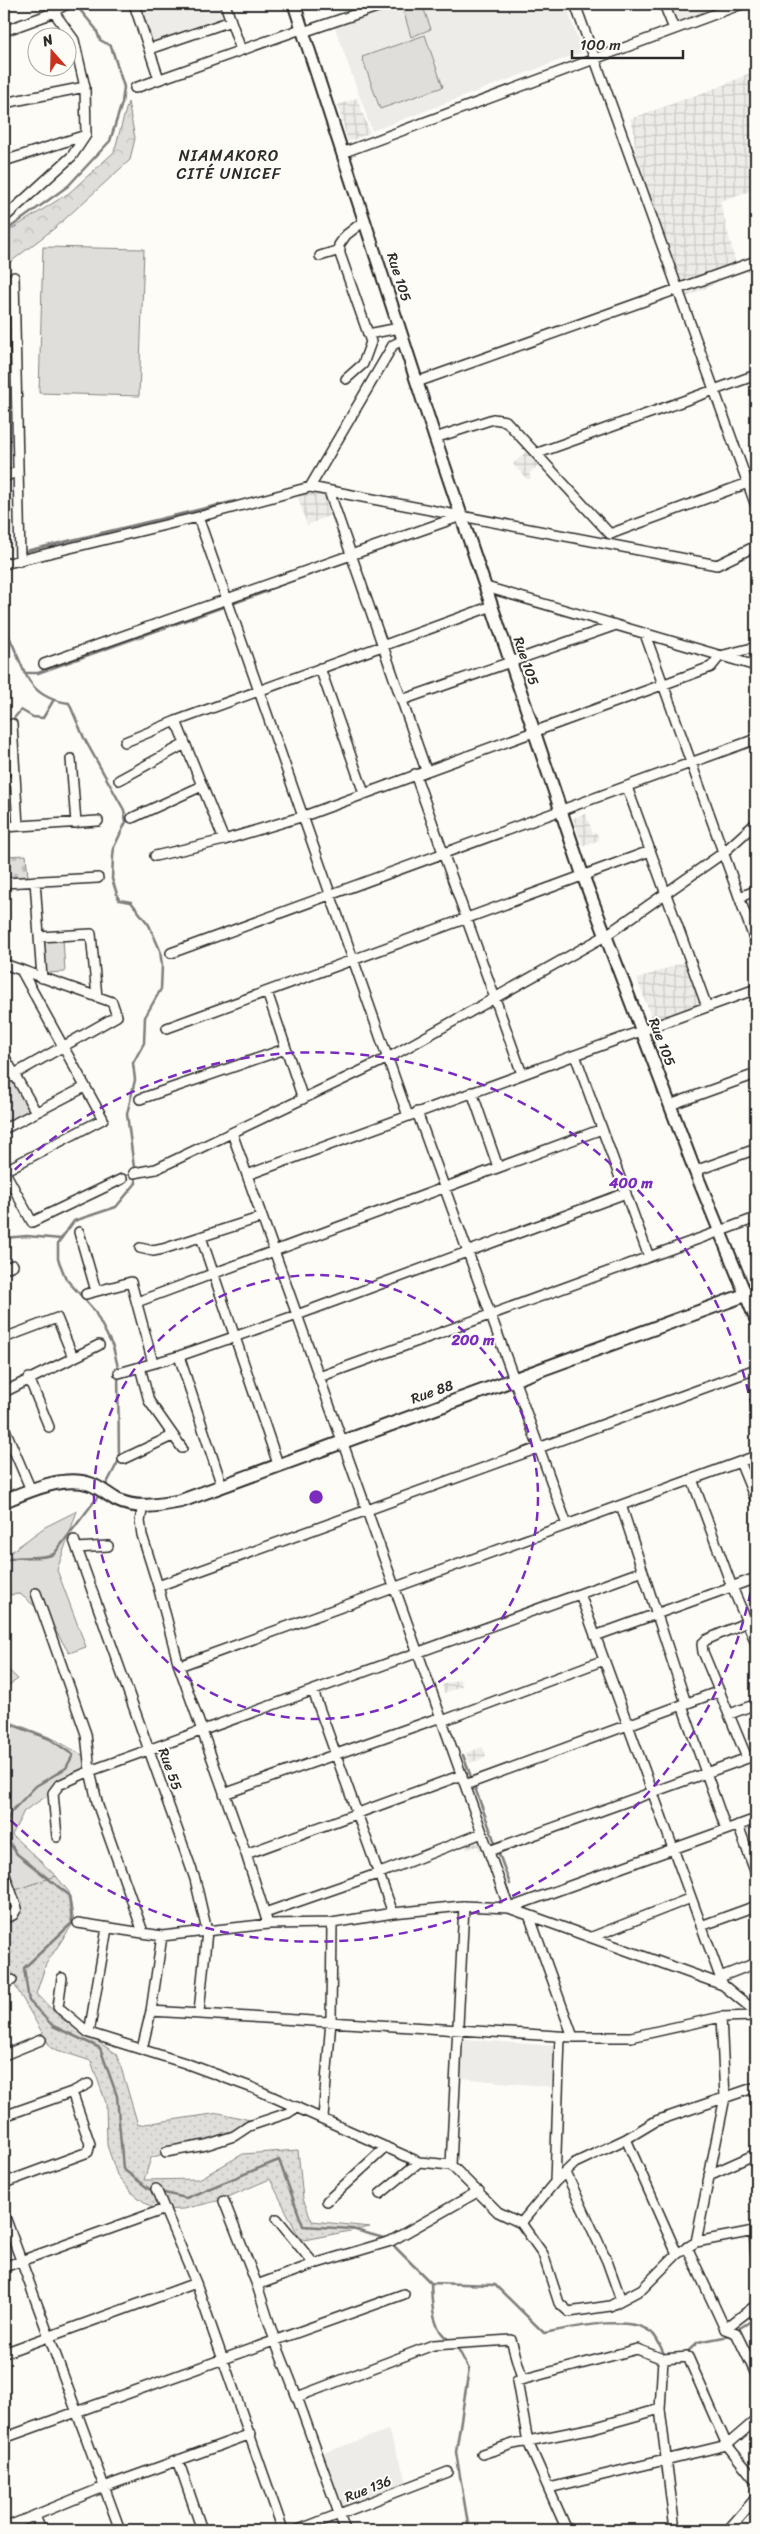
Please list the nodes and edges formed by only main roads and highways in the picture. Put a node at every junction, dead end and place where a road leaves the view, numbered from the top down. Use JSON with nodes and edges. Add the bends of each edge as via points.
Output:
{"nodes":[{"id":1,"x":751,"y":1293,"type":"edge"},
{"id":2,"x":4,"y":1501,"type":"edge"}],
"edges":[{"from":1,"to":2,"type":"main road","name":"Rue 88","via":[[181,1501],[143,1506],[128,1504],[90,1484],[67,1482],[31,1490]]}]}
